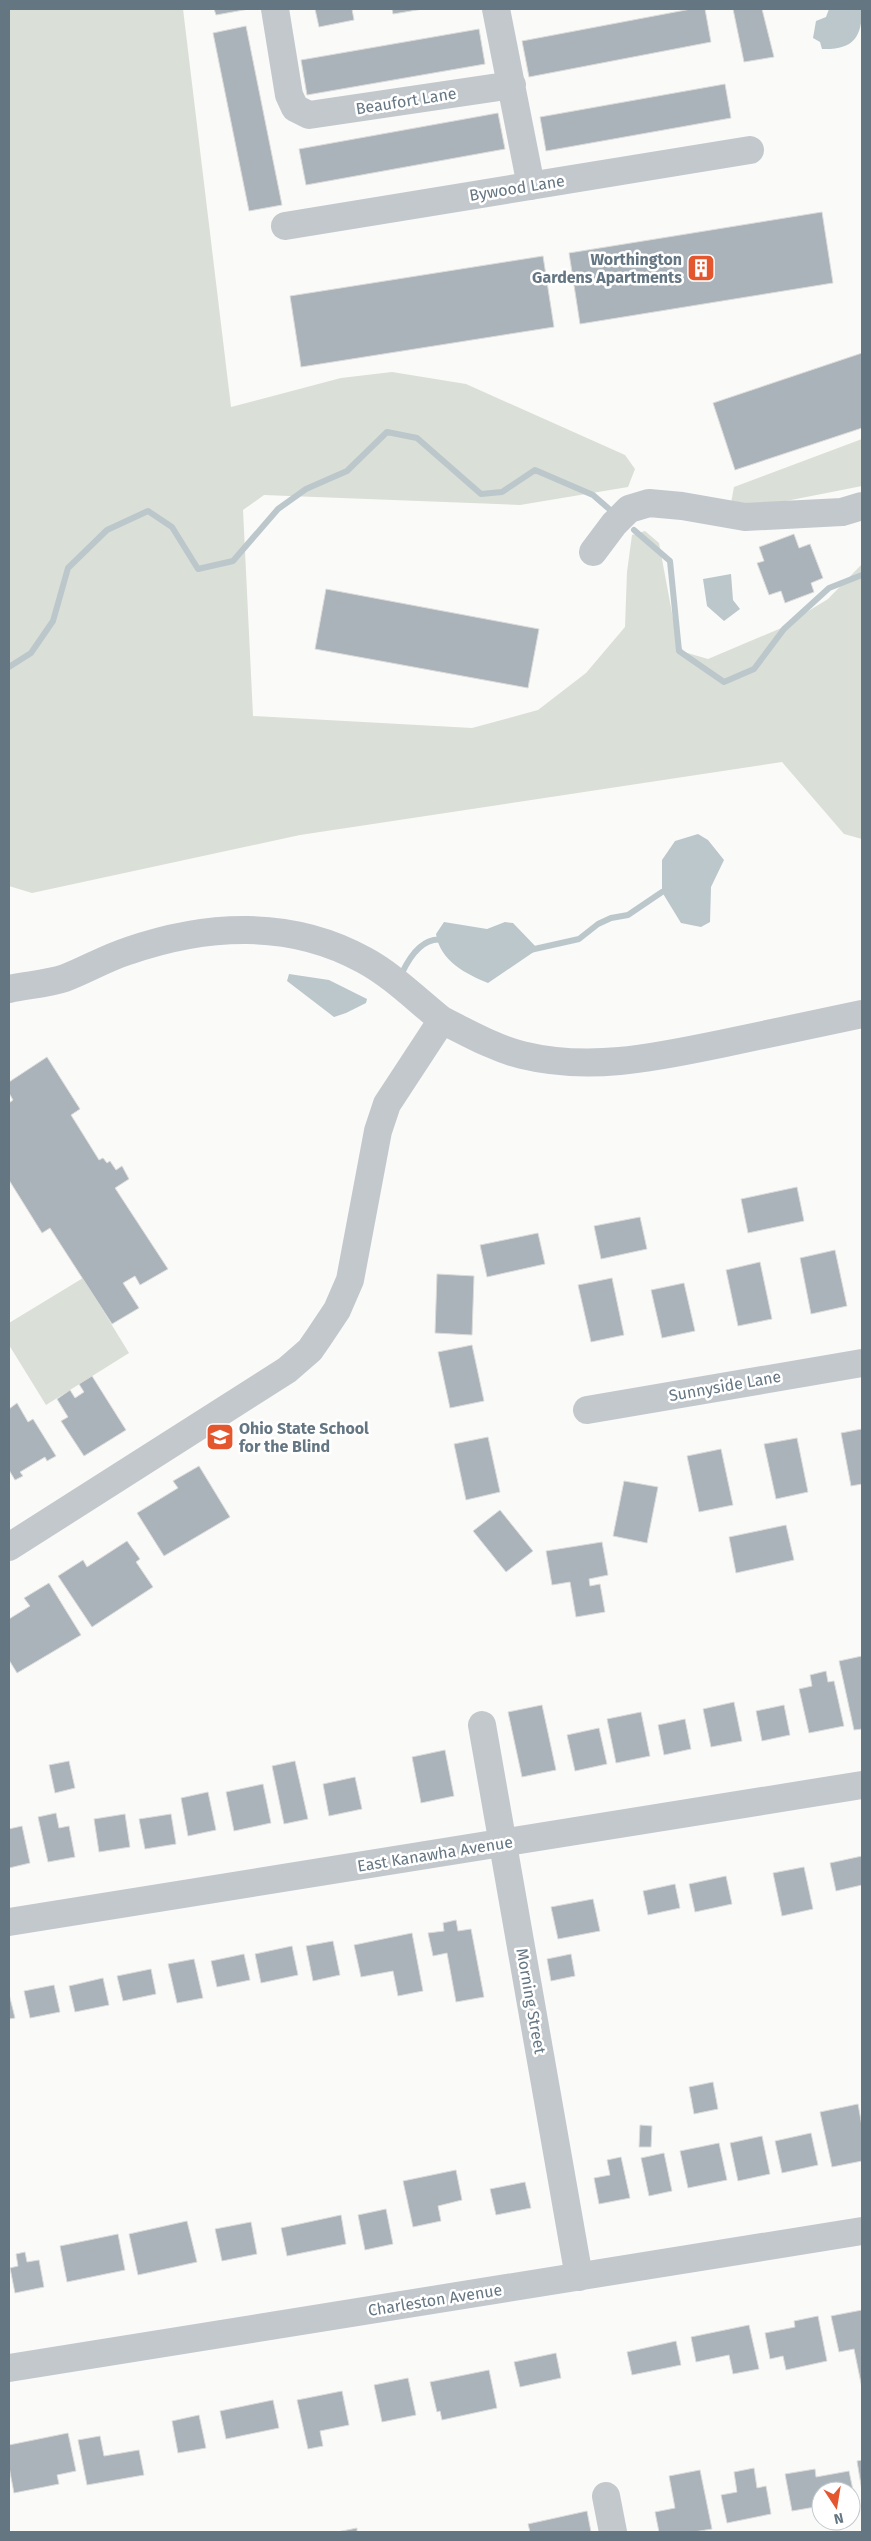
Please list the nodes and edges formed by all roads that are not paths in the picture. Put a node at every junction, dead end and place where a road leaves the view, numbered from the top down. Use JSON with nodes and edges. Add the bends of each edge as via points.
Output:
{"nodes":[{"id":1,"x":276,"y":9,"type":"edge"},
{"id":2,"x":496,"y":9,"type":"edge"},
{"id":3,"x":512,"y":85,"type":"junction"},
{"id":4,"x":750,"y":150,"type":"dead end"},
{"id":5,"x":531,"y":186,"type":"junction"},
{"id":6,"x":285,"y":226,"type":"dead end"},
{"id":7,"x":862,"y":506,"type":"edge"},
{"id":8,"x":593,"y":552,"type":"dead end"},
{"id":9,"x":9,"y":989,"type":"edge"},
{"id":10,"x":862,"y":1014,"type":"edge"},
{"id":11,"x":442,"y":1020,"type":"junction"},
{"id":12,"x":862,"y":1363,"type":"edge"},
{"id":13,"x":587,"y":1410,"type":"dead end"},
{"id":14,"x":9,"y":1548,"type":"edge"},
{"id":15,"x":482,"y":1725,"type":"dead end"},
{"id":16,"x":862,"y":1786,"type":"edge"},
{"id":17,"x":503,"y":1843,"type":"junction"},
{"id":18,"x":9,"y":1922,"type":"edge"},
{"id":19,"x":862,"y":2231,"type":"edge"},
{"id":20,"x":579,"y":2277,"type":"junction"},
{"id":21,"x":9,"y":2368,"type":"edge"},
{"id":22,"x":606,"y":2496,"type":"dead end"},
{"id":23,"x":613,"y":2532,"type":"edge"}],
"edges":[{"from":1,"to":3,"type":"street","name":"Beaufort Lane","via":[[289,95],[295,108],[309,115]]},
{"from":2,"to":3,"type":"street"},
{"from":3,"to":5,"type":"street"},
{"from":4,"to":5,"type":"street","name":"Bywood Lane"},
{"from":5,"to":6,"type":"street","name":"Bywood Lane"},
{"from":7,"to":8,"type":"street","via":[[842,512],[745,517],[649,503],[629,509]]},
{"from":9,"to":11,"type":"street","via":[[63,978],[126,951],[168,938],[225,930],[270,929],[322,940],[365,960]]},
{"from":10,"to":11,"type":"street","via":[[672,1054],[605,1064],[562,1062],[521,1055],[480,1040]]},
{"from":11,"to":14,"type":"street","via":[[387,1104],[378,1131],[350,1280],[337,1310],[310,1350],[287,1370]]},
{"from":12,"to":13,"type":"street","name":"Sunnyside Lane"},
{"from":15,"to":17,"type":"street","name":"Morning Street"},
{"from":16,"to":17,"type":"street","name":"East Kanawha Avenue"},
{"from":17,"to":18,"type":"street","name":"East Kanawha Avenue"},
{"from":17,"to":20,"type":"street","name":"Morning Street"},
{"from":19,"to":20,"type":"street","name":"Charleston Avenue"},
{"from":20,"to":21,"type":"street","name":"Charleston Avenue"},
{"from":22,"to":23,"type":"street"}]}
